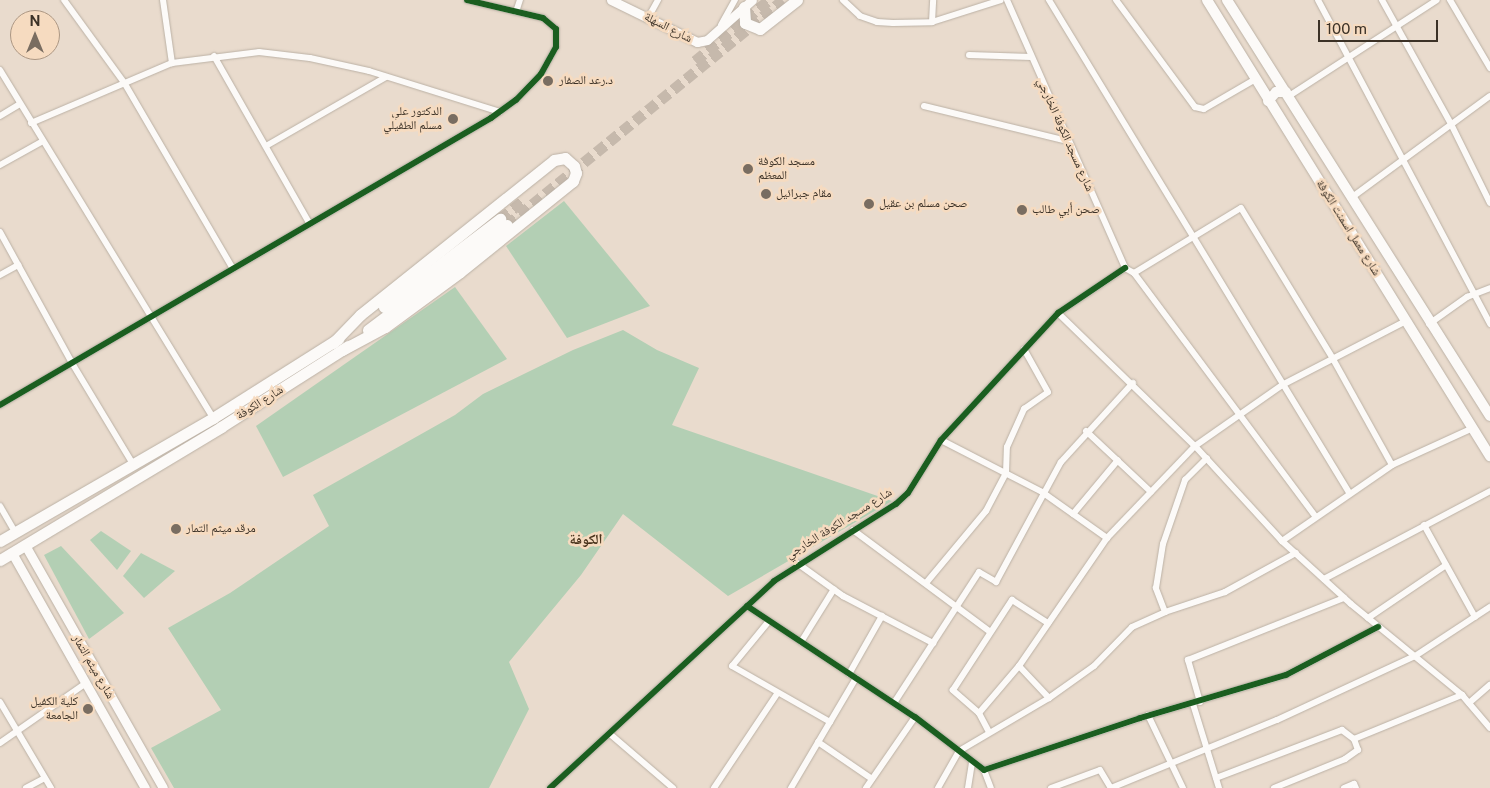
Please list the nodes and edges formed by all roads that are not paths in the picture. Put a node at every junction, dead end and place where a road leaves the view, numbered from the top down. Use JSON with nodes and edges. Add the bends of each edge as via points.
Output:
{"nodes":[{"id":1,"x":64,"y":0,"type":"edge"},
{"id":2,"x":163,"y":0,"type":"edge"},
{"id":3,"x":467,"y":0,"type":"edge"},
{"id":4,"x":520,"y":0,"type":"edge"},
{"id":5,"x":612,"y":0,"type":"edge"},
{"id":6,"x":658,"y":0,"type":"edge"},
{"id":7,"x":797,"y":0,"type":"edge"},
{"id":8,"x":843,"y":0,"type":"edge"},
{"id":9,"x":933,"y":0,"type":"edge"},
{"id":10,"x":1001,"y":0,"type":"edge"},
{"id":11,"x":1007,"y":0,"type":"edge"},
{"id":12,"x":1048,"y":0,"type":"edge"},
{"id":13,"x":1116,"y":0,"type":"edge"},
{"id":14,"x":1207,"y":0,"type":"edge"},
{"id":15,"x":1227,"y":0,"type":"edge"},
{"id":16,"x":1318,"y":0,"type":"edge"},
{"id":17,"x":1382,"y":0,"type":"edge"},
{"id":18,"x":1437,"y":0,"type":"edge"},
{"id":19,"x":1450,"y":0,"type":"edge"},
{"id":20,"x":744,"y":2,"type":"edge"},
{"id":21,"x":516,"y":12,"type":"junction"},
{"id":22,"x":648,"y":18,"type":"junction"},
{"id":23,"x":932,"y":22,"type":"junction"},
{"id":24,"x":1396,"y":26,"type":"junction"},
{"id":25,"x":969,"y":55,"type":"dead end"},
{"id":26,"x":214,"y":56,"type":"junction"},
{"id":27,"x":1031,"y":57,"type":"junction"},
{"id":28,"x":1346,"y":57,"type":"junction"},
{"id":29,"x":172,"y":62,"type":"junction"},
{"id":30,"x":1490,"y":68,"type":"edge"},
{"id":31,"x":0,"y":70,"type":"edge"},
{"id":32,"x":1274,"y":74,"type":"junction"},
{"id":33,"x":386,"y":77,"type":"junction"},
{"id":34,"x":1256,"y":82,"type":"junction"},
{"id":35,"x":125,"y":84,"type":"junction"},
{"id":36,"x":1287,"y":94,"type":"junction"},
{"id":37,"x":1490,"y":96,"type":"edge"},
{"id":38,"x":1268,"y":102,"type":"junction"},
{"id":39,"x":20,"y":104,"type":"junction"},
{"id":40,"x":924,"y":106,"type":"dead end"},
{"id":41,"x":500,"y":112,"type":"junction"},
{"id":42,"x":0,"y":116,"type":"edge"},
{"id":43,"x":31,"y":122,"type":"junction"},
{"id":44,"x":1451,"y":124,"type":"junction"},
{"id":45,"x":42,"y":141,"type":"junction"},
{"id":46,"x":1068,"y":141,"type":"junction"},
{"id":47,"x":266,"y":146,"type":"junction"},
{"id":48,"x":1402,"y":161,"type":"junction"},
{"id":49,"x":0,"y":165,"type":"edge"},
{"id":50,"x":1351,"y":198,"type":"junction"},
{"id":51,"x":1490,"y":204,"type":"edge"},
{"id":52,"x":310,"y":224,"type":"junction"},
{"id":53,"x":0,"y":232,"type":"edge"},
{"id":54,"x":1191,"y":239,"type":"junction"},
{"id":55,"x":18,"y":265,"type":"junction"},
{"id":56,"x":1125,"y":268,"type":"junction"},
{"id":57,"x":233,"y":269,"type":"junction"},
{"id":58,"x":1134,"y":273,"type":"junction"},
{"id":59,"x":0,"y":275,"type":"edge"},
{"id":60,"x":1490,"y":288,"type":"edge"},
{"id":61,"x":1474,"y":294,"type":"junction"},
{"id":62,"x":1058,"y":313,"type":"junction"},
{"id":63,"x":152,"y":316,"type":"junction"},
{"id":64,"x":1406,"y":321,"type":"junction"},
{"id":65,"x":1429,"y":324,"type":"junction"},
{"id":66,"x":1490,"y":324,"type":"edge"},
{"id":67,"x":333,"y":343,"type":"junction"},
{"id":68,"x":1024,"y":349,"type":"junction"},
{"id":69,"x":342,"y":350,"type":"junction"},
{"id":70,"x":1333,"y":359,"type":"junction"},
{"id":71,"x":72,"y":363,"type":"junction"},
{"id":72,"x":1133,"y":383,"type":"junction"},
{"id":73,"x":1282,"y":385,"type":"junction"},
{"id":74,"x":0,"y":405,"type":"edge"},
{"id":75,"x":1237,"y":415,"type":"junction"},
{"id":76,"x":1490,"y":416,"type":"edge"},
{"id":77,"x":213,"y":418,"type":"junction"},
{"id":78,"x":1473,"y":428,"type":"junction"},
{"id":79,"x":1086,"y":431,"type":"junction"},
{"id":80,"x":941,"y":440,"type":"junction"},
{"id":81,"x":1196,"y":446,"type":"junction"},
{"id":82,"x":1490,"y":456,"type":"edge"},
{"id":83,"x":1208,"y":458,"type":"junction"},
{"id":84,"x":1118,"y":460,"type":"junction"},
{"id":85,"x":133,"y":464,"type":"junction"},
{"id":86,"x":1392,"y":465,"type":"junction"},
{"id":87,"x":1006,"y":473,"type":"junction"},
{"id":88,"x":92,"y":488,"type":"junction"},
{"id":89,"x":1490,"y":491,"type":"edge"},
{"id":90,"x":1042,"y":492,"type":"junction"},
{"id":91,"x":1152,"y":492,"type":"junction"},
{"id":92,"x":1350,"y":494,"type":"junction"},
{"id":93,"x":100,"y":502,"type":"junction"},
{"id":94,"x":61,"y":504,"type":"junction"},
{"id":95,"x":0,"y":506,"type":"edge"},
{"id":96,"x":1073,"y":514,"type":"junction"},
{"id":97,"x":1316,"y":517,"type":"junction"},
{"id":98,"x":68,"y":519,"type":"junction"},
{"id":99,"x":1424,"y":525,"type":"junction"},
{"id":100,"x":853,"y":530,"type":"junction"},
{"id":101,"x":15,"y":532,"type":"junction"},
{"id":102,"x":1107,"y":538,"type":"junction"},
{"id":103,"x":0,"y":541,"type":"edge"},
{"id":104,"x":1282,"y":541,"type":"junction"},
{"id":105,"x":26,"y":545,"type":"junction"},
{"id":106,"x":12,"y":553,"type":"junction"},
{"id":107,"x":1296,"y":553,"type":"junction"},
{"id":108,"x":0,"y":560,"type":"edge"},
{"id":109,"x":798,"y":563,"type":"junction"},
{"id":110,"x":1446,"y":565,"type":"junction"},
{"id":111,"x":1324,"y":579,"type":"junction"},
{"id":112,"x":926,"y":583,"type":"junction"},
{"id":113,"x":834,"y":589,"type":"junction"},
{"id":114,"x":1344,"y":598,"type":"junction"},
{"id":115,"x":747,"y":606,"type":"junction"},
{"id":116,"x":957,"y":606,"type":"junction"},
{"id":117,"x":1490,"y":608,"type":"edge"},
{"id":118,"x":1165,"y":612,"type":"junction"},
{"id":119,"x":882,"y":616,"type":"junction"},
{"id":120,"x":1476,"y":617,"type":"junction"},
{"id":121,"x":1368,"y":618,"type":"junction"},
{"id":122,"x":769,"y":621,"type":"junction"},
{"id":123,"x":1048,"y":623,"type":"junction"},
{"id":124,"x":1378,"y":627,"type":"junction"},
{"id":125,"x":989,"y":631,"type":"junction"},
{"id":126,"x":801,"y":642,"type":"junction"},
{"id":127,"x":933,"y":643,"type":"junction"},
{"id":128,"x":1415,"y":656,"type":"junction"},
{"id":129,"x":1019,"y":666,"type":"junction"},
{"id":130,"x":849,"y":674,"type":"junction"},
{"id":131,"x":856,"y":678,"type":"junction"},
{"id":132,"x":86,"y":683,"type":"junction"},
{"id":133,"x":1490,"y":685,"type":"edge"},
{"id":134,"x":777,"y":694,"type":"junction"},
{"id":135,"x":1462,"y":695,"type":"junction"},
{"id":136,"x":1049,"y":698,"type":"junction"},
{"id":137,"x":0,"y":702,"type":"edge"},
{"id":138,"x":1200,"y":702,"type":"junction"},
{"id":139,"x":894,"y":703,"type":"junction"},
{"id":140,"x":1469,"y":703,"type":"junction"},
{"id":141,"x":1193,"y":704,"type":"junction"},
{"id":142,"x":978,"y":714,"type":"junction"},
{"id":143,"x":1148,"y":715,"type":"junction"},
{"id":144,"x":915,"y":717,"type":"junction"},
{"id":145,"x":830,"y":722,"type":"junction"},
{"id":146,"x":1490,"y":728,"type":"edge"},
{"id":147,"x":15,"y":729,"type":"junction"},
{"id":148,"x":989,"y":732,"type":"junction"},
{"id":149,"x":610,"y":734,"type":"junction"},
{"id":150,"x":1354,"y":739,"type":"junction"},
{"id":151,"x":0,"y":742,"type":"edge"},
{"id":152,"x":818,"y":742,"type":"junction"},
{"id":153,"x":960,"y":750,"type":"junction"},
{"id":154,"x":1209,"y":750,"type":"junction"},
{"id":155,"x":972,"y":762,"type":"junction"},
{"id":156,"x":148,"y":763,"type":"junction"},
{"id":157,"x":1170,"y":764,"type":"junction"},
{"id":158,"x":135,"y":770,"type":"junction"},
{"id":159,"x":984,"y":770,"type":"junction"},
{"id":160,"x":45,"y":778,"type":"junction"},
{"id":161,"x":1216,"y":778,"type":"junction"},
{"id":162,"x":872,"y":779,"type":"junction"},
{"id":163,"x":26,"y":788,"type":"edge"},
{"id":164,"x":51,"y":788,"type":"edge"},
{"id":165,"x":145,"y":788,"type":"edge"},
{"id":166,"x":163,"y":788,"type":"edge"},
{"id":167,"x":550,"y":788,"type":"edge"},
{"id":168,"x":673,"y":788,"type":"edge"},
{"id":169,"x":714,"y":788,"type":"edge"},
{"id":170,"x":791,"y":788,"type":"edge"},
{"id":171,"x":866,"y":788,"type":"edge"},
{"id":172,"x":938,"y":788,"type":"edge"},
{"id":173,"x":968,"y":788,"type":"edge"},
{"id":174,"x":991,"y":788,"type":"edge"},
{"id":175,"x":1050,"y":788,"type":"edge"},
{"id":176,"x":1111,"y":788,"type":"edge"},
{"id":177,"x":1183,"y":788,"type":"edge"},
{"id":178,"x":1219,"y":788,"type":"edge"},
{"id":179,"x":1274,"y":788,"type":"edge"},
{"id":180,"x":1344,"y":788,"type":"edge"},
{"id":181,"x":1356,"y":788,"type":"edge"}],
"edges":[{"from":1,"to":35,"type":"street"},
{"from":2,"to":29,"type":"street"},
{"from":3,"to":21,"type":"street"},
{"from":4,"to":21,"type":"street"},
{"from":5,"to":22,"type":"street","name":"شارع السهلة"},
{"from":6,"to":22,"type":"street"},
{"from":7,"to":20,"type":"highway","via":[[760,29],[745,23]]},
{"from":8,"to":23,"type":"street","via":[[860,16],[876,22]]},
{"from":9,"to":23,"type":"street"},
{"from":10,"to":23,"type":"street"},
{"from":11,"to":27,"type":"street","name":"شارع مسجد الكوفة الخارجي"},
{"from":12,"to":54,"type":"street"},
{"from":13,"to":34,"type":"street","via":[[1195,107],[1204,109]]},
{"from":14,"to":34,"type":"main road","name":"شارع معمل اسمنت الكوفة"},
{"from":15,"to":32,"type":"main road","name":"شارع معمل اسمنت الكوفة"},
{"from":16,"to":28,"type":"street"},
{"from":17,"to":24,"type":"street"},
{"from":18,"to":24,"type":"street"},
{"from":19,"to":30,"type":"street"},
{"from":20,"to":22,"type":"street","name":"شارع السهلة","via":[[707,40],[697,42]]},
{"from":21,"to":41,"type":"street","via":[[551,22],[557,41],[536,81]]},
{"from":24,"to":28,"type":"street"},
{"from":24,"to":44,"type":"street"},
{"from":25,"to":27,"type":"street"},
{"from":26,"to":29,"type":"street"},
{"from":26,"to":33,"type":"street","via":[[259,52],[310,58]]},
{"from":26,"to":47,"type":"street"},
{"from":27,"to":46,"type":"street","name":"شارع مسجد الكوفة الخارجي"},
{"from":28,"to":36,"type":"street"},
{"from":28,"to":48,"type":"street"},
{"from":29,"to":35,"type":"street"},
{"from":31,"to":39,"type":"street"},
{"from":32,"to":34,"type":"main road","via":[[1270,82]]},
{"from":32,"to":36,"type":"main road","name":"شارع معمل اسمنت الكوفة"},
{"from":33,"to":41,"type":"street"},
{"from":33,"to":47,"type":"street"},
{"from":34,"to":38,"type":"main road","name":"شارع معمل اسمنت الكوفة"},
{"from":35,"to":43,"type":"street"},
{"from":35,"to":57,"type":"street"},
{"from":36,"to":38,"type":"main road","via":[[1276,92]]},
{"from":36,"to":50,"type":"main road","name":"شارع معمل اسمنت الكوفة"},
{"from":37,"to":44,"type":"street"},
{"from":38,"to":64,"type":"main road","name":"شارع معمل اسمنت الكوفة"},
{"from":39,"to":42,"type":"street"},
{"from":39,"to":43,"type":"street"},
{"from":40,"to":46,"type":"street"},
{"from":41,"to":52,"type":"street"},
{"from":43,"to":45,"type":"street"},
{"from":44,"to":48,"type":"street"},
{"from":44,"to":51,"type":"street"},
{"from":45,"to":49,"type":"street"},
{"from":45,"to":63,"type":"street"},
{"from":46,"to":56,"type":"street","name":"شارع مسجد الكوفة الخارجي"},
{"from":47,"to":52,"type":"street"},
{"from":48,"to":50,"type":"street"},
{"from":48,"to":61,"type":"street"},
{"from":50,"to":65,"type":"main road","name":"شارع معمل اسمنت الكوفة"},
{"from":52,"to":57,"type":"street"},
{"from":53,"to":55,"type":"street"},
{"from":54,"to":58,"type":"street"},
{"from":54,"to":70,"type":"street","via":[[1241,208]]},
{"from":54,"to":73,"type":"street"},
{"from":55,"to":59,"type":"street"},
{"from":55,"to":71,"type":"street"},
{"from":56,"to":58,"type":"street"},
{"from":56,"to":62,"type":"street","name":"شارع مسجد الكوفة الخارجي"},
{"from":57,"to":63,"type":"street"},
{"from":58,"to":75,"type":"street"},
{"from":60,"to":61,"type":"street"},
{"from":61,"to":65,"type":"street"},
{"from":61,"to":66,"type":"street"},
{"from":62,"to":68,"type":"street","name":"شارع مسجد الكوفة الخارجي"},
{"from":62,"to":72,"type":"street"},
{"from":63,"to":71,"type":"street"},
{"from":63,"to":77,"type":"street"},
{"from":64,"to":70,"type":"street"},
{"from":64,"to":78,"type":"main road","name":"شارع معمل اسمنت الكوفة"},
{"from":65,"to":76,"type":"main road","name":"شارع معمل اسمنت الكوفة"},
{"from":67,"to":69,"type":"highway","name":"شارع الكوفة","via":[[504,222]]},
{"from":67,"to":69,"type":"highway","via":[[360,316],[554,160],[565,158],[574,166],[576,173],[572,180],[460,272],[385,327]]},
{"from":67,"to":77,"type":"highway","name":"شارع الكوفة"},
{"from":68,"to":80,"type":"street","name":"شارع مسجد الكوفة الخارجي"},
{"from":68,"to":87,"type":"street","via":[[1048,392],[1024,409],[1007,447]]},
{"from":69,"to":93,"type":"highway","name":"شارع الكوفة"},
{"from":70,"to":73,"type":"street"},
{"from":70,"to":86,"type":"street"},
{"from":71,"to":74,"type":"street"},
{"from":71,"to":85,"type":"street"},
{"from":72,"to":79,"type":"street"},
{"from":72,"to":81,"type":"street"},
{"from":73,"to":75,"type":"street"},
{"from":73,"to":92,"type":"street"},
{"from":75,"to":81,"type":"street"},
{"from":75,"to":97,"type":"street"},
{"from":77,"to":85,"type":"highway","name":"شارع الكوفة"},
{"from":78,"to":82,"type":"main road","name":"شارع معمل اسمنت الكوفة"},
{"from":78,"to":86,"type":"street"},
{"from":79,"to":84,"type":"street"},
{"from":79,"to":90,"type":"street"},
{"from":80,"to":87,"type":"street"},
{"from":80,"to":100,"type":"street","name":"شارع مسجد الكوفة الخارجي","via":[[908,493]]},
{"from":81,"to":83,"type":"street"},
{"from":81,"to":91,"type":"street"},
{"from":83,"to":104,"type":"street"},
{"from":83,"to":118,"type":"street","via":[[1185,480],[1163,544],[1156,588]]},
{"from":84,"to":91,"type":"street"},
{"from":84,"to":96,"type":"street"},
{"from":85,"to":88,"type":"highway","name":"شارع الكوفة"},
{"from":86,"to":92,"type":"street"},
{"from":87,"to":90,"type":"street"},
{"from":87,"to":112,"type":"street","via":[[986,511]]},
{"from":88,"to":93,"type":"highway","via":[[91,497]]},
{"from":88,"to":94,"type":"highway","name":"شارع الكوفة"},
{"from":89,"to":99,"type":"street"},
{"from":90,"to":96,"type":"street"},
{"from":90,"to":116,"type":"street","via":[[996,582],[979,572]]},
{"from":91,"to":102,"type":"street"},
{"from":92,"to":97,"type":"street"},
{"from":93,"to":98,"type":"highway","name":"شارع الكوفة"},
{"from":94,"to":98,"type":"highway","via":[[70,509]]},
{"from":94,"to":101,"type":"highway","name":"شارع الكوفة"},
{"from":95,"to":101,"type":"street"},
{"from":96,"to":102,"type":"street"},
{"from":97,"to":104,"type":"street"},
{"from":98,"to":105,"type":"highway","name":"شارع الكوفة"},
{"from":99,"to":110,"type":"street"},
{"from":99,"to":111,"type":"street"},
{"from":100,"to":109,"type":"street","name":"شارع مسجد الكوفة الخارجي"},
{"from":100,"to":112,"type":"street"},
{"from":101,"to":103,"type":"highway","name":"شارع الكوفة"},
{"from":102,"to":123,"type":"street"},
{"from":104,"to":107,"type":"street"},
{"from":105,"to":106,"type":"highway","name":"شارع الكوفة"},
{"from":105,"to":156,"type":"street","name":"شارع ميثم التمار"},
{"from":106,"to":108,"type":"highway","name":"شارع الكوفة"},
{"from":106,"to":132,"type":"street","name":"شارع ميثم التمار"},
{"from":107,"to":111,"type":"street"},
{"from":107,"to":118,"type":"street","via":[[1225,592]]},
{"from":109,"to":113,"type":"street"},
{"from":109,"to":115,"type":"street","name":"شارع مسجد الكوفة الخارجي"},
{"from":110,"to":120,"type":"street"},
{"from":110,"to":121,"type":"street"},
{"from":111,"to":114,"type":"street"},
{"from":112,"to":116,"type":"street"},
{"from":113,"to":119,"type":"street"},
{"from":113,"to":126,"type":"street"},
{"from":114,"to":121,"type":"street"},
{"from":114,"to":138,"type":"street","via":[[1188,660]]},
{"from":115,"to":122,"type":"street"},
{"from":115,"to":149,"type":"street","name":"شارع مسجد الكوفة الخارجي"},
{"from":116,"to":125,"type":"street"},
{"from":116,"to":127,"type":"street"},
{"from":117,"to":120,"type":"street"},
{"from":118,"to":136,"type":"street","via":[[1132,627],[1094,666]]},
{"from":119,"to":127,"type":"street"},
{"from":119,"to":130,"type":"street"},
{"from":120,"to":128,"type":"street"},
{"from":121,"to":124,"type":"street"},
{"from":122,"to":126,"type":"street"},
{"from":122,"to":134,"type":"street","via":[[732,666]]},
{"from":123,"to":125,"type":"street","via":[[1012,600]]},
{"from":123,"to":129,"type":"street"},
{"from":124,"to":128,"type":"street"},
{"from":124,"to":138,"type":"street","via":[[1286,675]]},
{"from":125,"to":142,"type":"street","via":[[953,690]]},
{"from":126,"to":130,"type":"street"},
{"from":127,"to":139,"type":"street"},
{"from":128,"to":135,"type":"street"},
{"from":128,"to":154,"type":"street"},
{"from":129,"to":136,"type":"street"},
{"from":129,"to":142,"type":"street"},
{"from":130,"to":131,"type":"street"},
{"from":131,"to":139,"type":"street"},
{"from":131,"to":145,"type":"street"},
{"from":132,"to":147,"type":"street"},
{"from":132,"to":158,"type":"street","name":"شارع ميثم التمار"},
{"from":133,"to":140,"type":"street"},
{"from":134,"to":145,"type":"street"},
{"from":134,"to":169,"type":"street"},
{"from":135,"to":140,"type":"street"},
{"from":135,"to":150,"type":"street"},
{"from":136,"to":148,"type":"street"},
{"from":137,"to":147,"type":"street"},
{"from":138,"to":141,"type":"street"},
{"from":139,"to":144,"type":"street"},
{"from":140,"to":146,"type":"street"},
{"from":141,"to":143,"type":"street"},
{"from":141,"to":154,"type":"street"},
{"from":142,"to":148,"type":"street"},
{"from":143,"to":157,"type":"street"},
{"from":143,"to":159,"type":"street"},
{"from":144,"to":153,"type":"street"},
{"from":144,"to":162,"type":"street"},
{"from":145,"to":152,"type":"street"},
{"from":147,"to":151,"type":"street"},
{"from":147,"to":160,"type":"street"},
{"from":148,"to":153,"type":"street"},
{"from":149,"to":167,"type":"street","name":"شارع مسجد الكوفة الخارجي"},
{"from":149,"to":168,"type":"street"},
{"from":150,"to":161,"type":"street","via":[[1342,730]]},
{"from":150,"to":179,"type":"street","via":[[1358,750],[1345,759]]},
{"from":152,"to":162,"type":"street"},
{"from":152,"to":170,"type":"street"},
{"from":153,"to":155,"type":"street"},
{"from":153,"to":172,"type":"street"},
{"from":154,"to":157,"type":"street"},
{"from":154,"to":161,"type":"street"},
{"from":155,"to":159,"type":"street"},
{"from":155,"to":173,"type":"street"},
{"from":156,"to":158,"type":"street"},
{"from":156,"to":166,"type":"street","name":"شارع ميثم التمار"},
{"from":157,"to":176,"type":"street"},
{"from":157,"to":177,"type":"street"},
{"from":158,"to":165,"type":"street","name":"شارع ميثم التمار"},
{"from":159,"to":174,"type":"street"},
{"from":160,"to":163,"type":"street"},
{"from":160,"to":164,"type":"street"},
{"from":161,"to":178,"type":"street"},
{"from":162,"to":171,"type":"street"},
{"from":175,"to":176,"type":"street","via":[[1100,770]]},
{"from":180,"to":181,"type":"street","via":[[1354,784]]}]}
